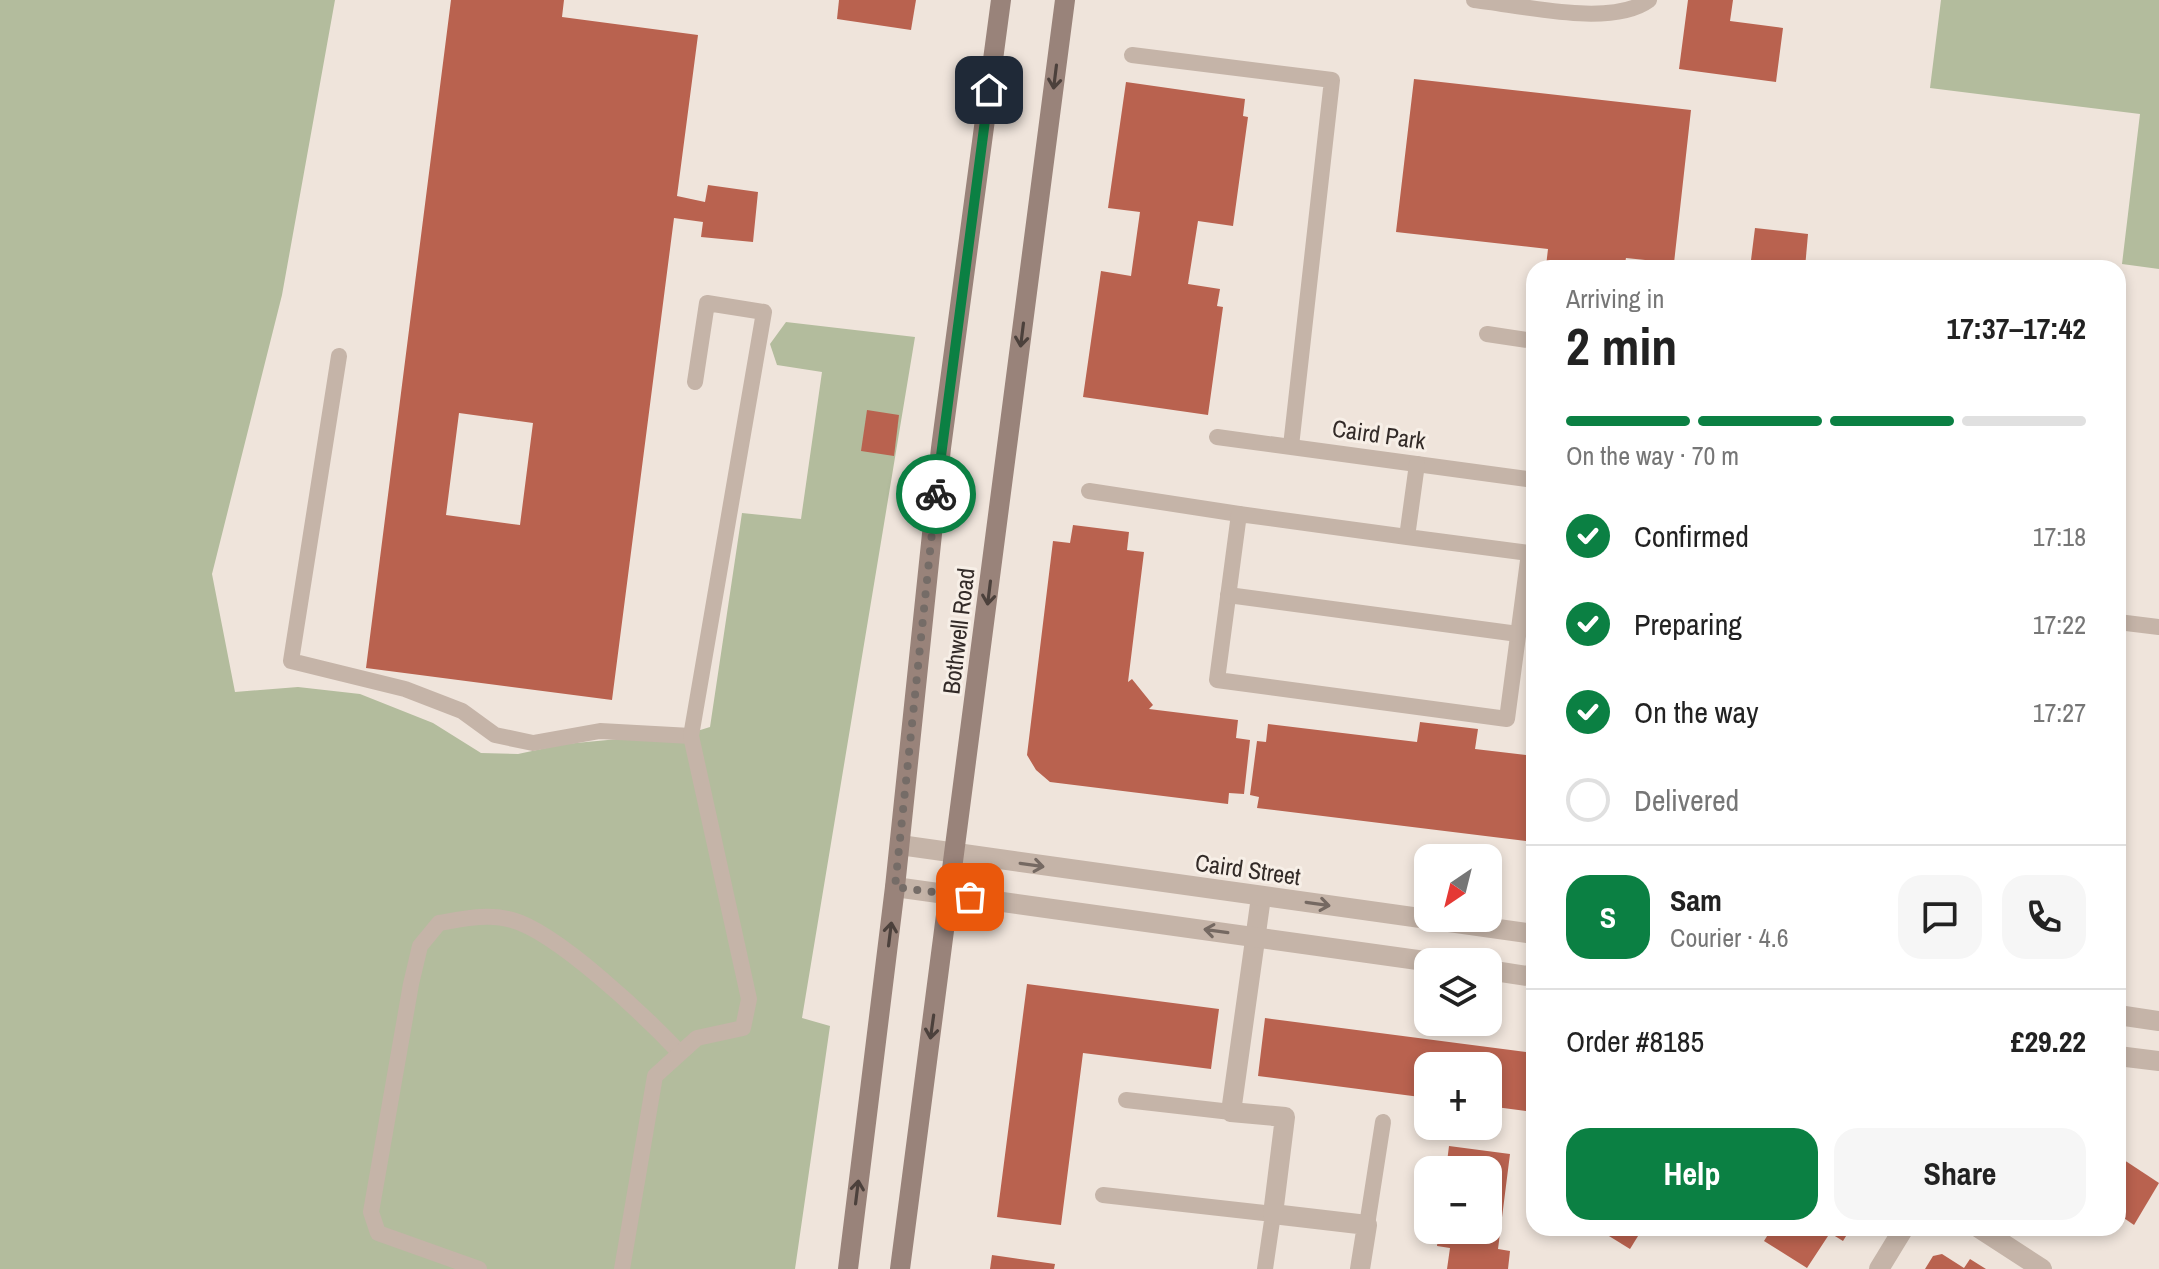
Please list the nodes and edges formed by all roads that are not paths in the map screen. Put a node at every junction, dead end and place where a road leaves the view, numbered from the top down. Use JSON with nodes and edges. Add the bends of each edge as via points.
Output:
{"nodes":[{"id":1,"x":1001,"y":0,"type":"edge"},
{"id":2,"x":1065,"y":0,"type":"edge"},
{"id":3,"x":1474,"y":0,"type":"edge"},
{"id":4,"x":1649,"y":0,"type":"edge"},
{"id":5,"x":1132,"y":55,"type":"dead end"},
{"id":6,"x":1487,"y":334,"type":"dead end"},
{"id":7,"x":1526,"y":340,"type":"edge"},
{"id":8,"x":339,"y":356,"type":"dead end"},
{"id":9,"x":695,"y":382,"type":"dead end"},
{"id":10,"x":1217,"y":437,"type":"dead end"},
{"id":11,"x":1291,"y":446,"type":"junction"},
{"id":12,"x":1417,"y":464,"type":"junction"},
{"id":13,"x":1526,"y":479,"type":"edge"},
{"id":14,"x":1089,"y":491,"type":"dead end"},
{"id":15,"x":1239,"y":514,"type":"junction"},
{"id":16,"x":1407,"y":537,"type":"junction"},
{"id":17,"x":1526,"y":553,"type":"edge"},
{"id":18,"x":1526,"y":575,"type":"edge"},
{"id":19,"x":1228,"y":595,"type":"junction"},
{"id":20,"x":2126,"y":623,"type":"edge"},
{"id":21,"x":2159,"y":627,"type":"edge"},
{"id":22,"x":1518,"y":634,"type":"junction"},
{"id":23,"x":691,"y":736,"type":"junction"},
{"id":24,"x":900,"y":845,"type":"junction"},
{"id":25,"x":955,"y":854,"type":"junction"},
{"id":26,"x":895,"y":887,"type":"junction"},
{"id":27,"x":948,"y":894,"type":"junction"},
{"id":28,"x":1261,"y":897,"type":"junction"},
{"id":29,"x":1526,"y":933,"type":"edge"},
{"id":30,"x":1255,"y":936,"type":"junction"},
{"id":31,"x":1414,"y":959,"type":"edge"},
{"id":32,"x":1502,"y":972,"type":"edge"},
{"id":33,"x":1526,"y":976,"type":"edge"},
{"id":34,"x":2126,"y":1016,"type":"edge"},
{"id":35,"x":2159,"y":1021,"type":"edge"},
{"id":36,"x":680,"y":1053,"type":"junction"},
{"id":37,"x":2126,"y":1057,"type":"edge"},
{"id":38,"x":2159,"y":1061,"type":"edge"},
{"id":39,"x":1126,"y":1100,"type":"dead end"},
{"id":40,"x":1231,"y":1112,"type":"junction"},
{"id":41,"x":1383,"y":1122,"type":"dead end"},
{"id":42,"x":1103,"y":1195,"type":"dead end"},
{"id":43,"x":1273,"y":1214,"type":"junction"},
{"id":44,"x":1367,"y":1225,"type":"junction"},
{"id":45,"x":1899,"y":1236,"type":"edge"},
{"id":46,"x":1991,"y":1236,"type":"edge"},
{"id":47,"x":479,"y":1269,"type":"edge"},
{"id":48,"x":622,"y":1269,"type":"edge"},
{"id":49,"x":848,"y":1269,"type":"edge"},
{"id":50,"x":900,"y":1269,"type":"edge"},
{"id":51,"x":1265,"y":1269,"type":"edge"},
{"id":52,"x":1360,"y":1269,"type":"edge"},
{"id":53,"x":1879,"y":1269,"type":"edge"},
{"id":54,"x":2042,"y":1269,"type":"edge"}],
"edges":[{"from":1,"to":24,"type":"main road","name":"Bothwell Road","via":[[941,448]]},
{"from":2,"to":25,"type":"main road","name":"Bothwell Road","one_way":true},
{"from":3,"to":4,"type":"lane","via":[[1602,14],[1628,12]]},
{"from":5,"to":11,"type":"lane","via":[[1332,80]]},
{"from":6,"to":7,"type":"lane"},
{"from":8,"to":23,"type":"lane","via":[[291,661],[405,689],[462,711],[495,735],[533,743],[600,731]]},
{"from":9,"to":23,"type":"lane","via":[[707,303],[764,312]]},
{"from":10,"to":11,"type":"lane","name":"Caird Park"},
{"from":11,"to":12,"type":"lane","name":"Caird Park"},
{"from":12,"to":13,"type":"lane","name":"Caird Park"},
{"from":12,"to":16,"type":"lane"},
{"from":14,"to":15,"type":"lane"},
{"from":15,"to":16,"type":"lane"},
{"from":15,"to":19,"type":"lane"},
{"from":16,"to":17,"type":"lane"},
{"from":18,"to":22,"type":"lane"},
{"from":19,"to":22,"type":"lane"},
{"from":19,"to":22,"type":"lane","via":[[1217,680],[1507,719]]},
{"from":20,"to":21,"type":"lane"},
{"from":23,"to":36,"type":"lane","via":[[749,999],[743,1028],[697,1038]]},
{"from":24,"to":25,"type":"street","name":"Caird Street"},
{"from":24,"to":26,"type":"main road","name":"Bothwell Road"},
{"from":25,"to":27,"type":"main road","name":"Bothwell Road"},
{"from":25,"to":28,"type":"street","name":"Caird Street","one_way":true},
{"from":26,"to":27,"type":"street"},
{"from":49,"to":26,"type":"main road","name":"Bothwell Road","one_way":true},
{"from":30,"to":27,"type":"street","one_way":true},
{"from":27,"to":50,"type":"main road","name":"Bothwell Road","one_way":true},
{"from":28,"to":29,"type":"street","name":"Caird Street","one_way":true},
{"from":28,"to":30,"type":"street"},
{"from":30,"to":31,"type":"street"},
{"from":30,"to":40,"type":"street"},
{"from":32,"to":33,"type":"street"},
{"from":34,"to":35,"type":"street"},
{"from":36,"to":47,"type":"lane","via":[[648,1020],[534,927],[482,915],[439,923],[420,946],[411,984],[371,1212],[378,1233]]},
{"from":36,"to":48,"type":"lane","via":[[655,1076]]},
{"from":37,"to":38,"type":"street"},
{"from":39,"to":40,"type":"lane"},
{"from":40,"to":43,"type":"street","via":[[1285,1117]]},
{"from":41,"to":44,"type":"lane"},
{"from":42,"to":43,"type":"lane"},
{"from":43,"to":44,"type":"street"},
{"from":43,"to":51,"type":"lane"},
{"from":44,"to":52,"type":"street"},
{"from":45,"to":53,"type":"street"},
{"from":46,"to":54,"type":"street"}]}
